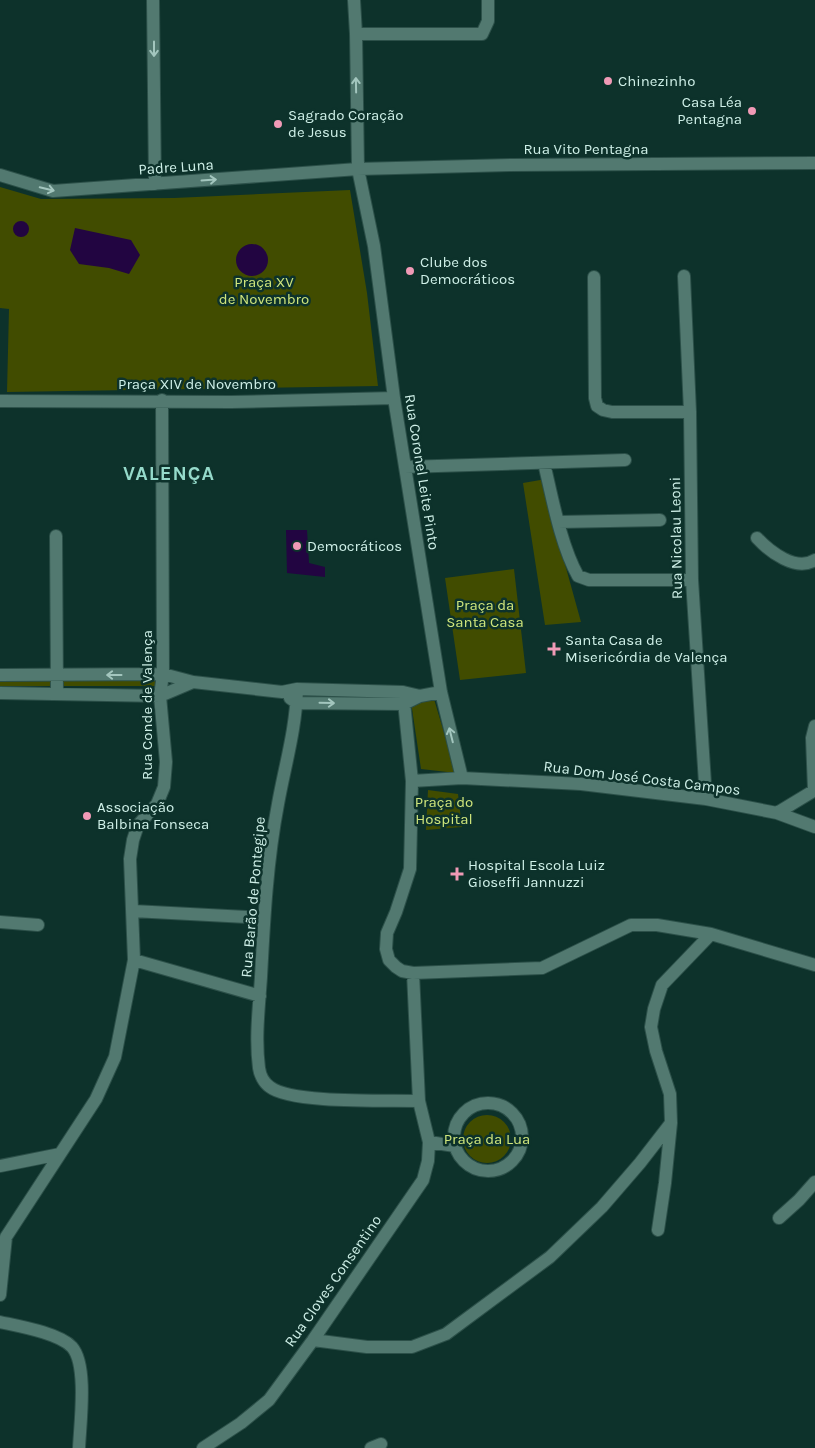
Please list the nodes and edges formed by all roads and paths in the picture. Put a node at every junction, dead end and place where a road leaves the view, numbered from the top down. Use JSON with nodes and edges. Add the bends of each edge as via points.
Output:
{"nodes":[{"id":1,"x":154,"y":0,"type":"edge"},
{"id":2,"x":354,"y":0,"type":"edge"},
{"id":3,"x":488,"y":0,"type":"edge"},
{"id":4,"x":356,"y":34,"type":"junction"},
{"id":5,"x":815,"y":163,"type":"edge"},
{"id":6,"x":358,"y":169,"type":"junction"},
{"id":7,"x":0,"y":175,"type":"edge"},
{"id":8,"x":155,"y":184,"type":"junction"},
{"id":9,"x":684,"y":276,"type":"dead end"},
{"id":10,"x":594,"y":277,"type":"dead end"},
{"id":11,"x":394,"y":398,"type":"junction"},
{"id":12,"x":162,"y":400,"type":"junction"},
{"id":13,"x":0,"y":401,"type":"edge"},
{"id":14,"x":690,"y":412,"type":"junction"},
{"id":15,"x":625,"y":460,"type":"dead end"},
{"id":16,"x":544,"y":463,"type":"junction"},
{"id":17,"x":406,"y":467,"type":"junction"},
{"id":18,"x":660,"y":520,"type":"dead end"},
{"id":19,"x":558,"y":522,"type":"junction"},
{"id":20,"x":56,"y":536,"type":"dead end"},
{"id":21,"x":757,"y":538,"type":"dead end"},
{"id":22,"x":815,"y":560,"type":"edge"},
{"id":23,"x":692,"y":580,"type":"junction"},
{"id":24,"x":163,"y":674,"type":"junction"},
{"id":25,"x":57,"y":675,"type":"junction"},
{"id":26,"x":0,"y":676,"type":"edge"},
{"id":27,"x":193,"y":682,"type":"junction"},
{"id":28,"x":297,"y":689,"type":"junction"},
{"id":29,"x":282,"y":692,"type":"junction"},
{"id":30,"x":441,"y":692,"type":"junction"},
{"id":31,"x":0,"y":693,"type":"edge"},
{"id":32,"x":57,"y":694,"type":"junction"},
{"id":33,"x":160,"y":696,"type":"junction"},
{"id":34,"x":404,"y":698,"type":"junction"},
{"id":35,"x":297,"y":703,"type":"junction"},
{"id":36,"x":815,"y":726,"type":"edge"},
{"id":37,"x":462,"y":778,"type":"junction"},
{"id":38,"x":412,"y":780,"type":"junction"},
{"id":39,"x":814,"y":790,"type":"edge"},
{"id":40,"x":706,"y":799,"type":"junction"},
{"id":41,"x":777,"y":813,"type":"junction"},
{"id":42,"x":815,"y":827,"type":"edge"},
{"id":43,"x":133,"y":911,"type":"junction"},
{"id":44,"x":264,"y":918,"type":"junction"},
{"id":45,"x":0,"y":922,"type":"edge"},
{"id":46,"x":38,"y":925,"type":"dead end"},
{"id":47,"x":711,"y":934,"type":"junction"},
{"id":48,"x":134,"y":960,"type":"junction"},
{"id":49,"x":815,"y":964,"type":"edge"},
{"id":50,"x":413,"y":973,"type":"junction"},
{"id":51,"x":260,"y":996,"type":"junction"},
{"id":52,"x":419,"y":1101,"type":"junction"},
{"id":53,"x":671,"y":1123,"type":"junction"},
{"id":54,"x":430,"y":1142,"type":"junction"},
{"id":55,"x":455,"y":1146,"type":"junction"},
{"id":56,"x":60,"y":1154,"type":"junction"},
{"id":57,"x":0,"y":1166,"type":"edge"},
{"id":58,"x":815,"y":1182,"type":"edge"},
{"id":59,"x":779,"y":1218,"type":"dead end"},
{"id":60,"x":658,"y":1230,"type":"dead end"},
{"id":61,"x":3,"y":1235,"type":"edge"},
{"id":62,"x":1,"y":1279,"type":"edge"},
{"id":63,"x":0,"y":1295,"type":"edge"},
{"id":64,"x":0,"y":1322,"type":"edge"},
{"id":65,"x":313,"y":1340,"type":"junction"},
{"id":66,"x":79,"y":1448,"type":"edge"},
{"id":67,"x":203,"y":1448,"type":"edge"}],
"edges":[{"from":1,"to":8,"type":"street","one_way":true},
{"from":2,"to":4,"type":"street","name":"Rua Coronel Leite Pinto"},
{"from":3,"to":4,"type":"street","via":[[489,14],[482,34]]},
{"from":6,"to":4,"type":"street","name":"Rua Coronel Leite Pinto","one_way":true},
{"from":5,"to":6,"type":"street","name":"Rua Vito Pentagna"},
{"from":8,"to":6,"type":"street","name":"Padre Luna","one_way":true},
{"from":6,"to":11,"type":"street","name":"Rua Coronel Leite Pinto","via":[[374,246]]},
{"from":7,"to":8,"type":"street","name":"Padre Luna","one_way":true,"via":[[53,191]]},
{"from":9,"to":14,"type":"street","name":"Rua Nicolau Leoni"},
{"from":10,"to":14,"type":"street","via":[[597,406],[612,412]]},
{"from":11,"to":12,"type":"street","name":"Praça XIV de Novembro","via":[[231,402]]},
{"from":11,"to":17,"type":"street","name":"Rua Coronel Leite Pinto"},
{"from":12,"to":13,"type":"street","name":"Praça XIV de Novembro"},
{"from":12,"to":24,"type":"street","name":"Rua Conde de Valença"},
{"from":14,"to":23,"type":"street","name":"Rua Nicolau Leoni"},
{"from":15,"to":16,"type":"street"},
{"from":16,"to":17,"type":"street"},
{"from":16,"to":19,"type":"street"},
{"from":17,"to":30,"type":"street","name":"Rua Coronel Leite Pinto"},
{"from":18,"to":19,"type":"street"},
{"from":19,"to":23,"type":"street","via":[[578,576],[589,580]]},
{"from":20,"to":25,"type":"street"},
{"from":21,"to":22,"type":"street","via":[[791,562],[802,565]]},
{"from":23,"to":40,"type":"street","name":"Rua Nicolau Leoni"},
{"from":24,"to":25,"type":"street","one_way":true},
{"from":24,"to":27,"type":"street"},
{"from":24,"to":33,"type":"street","name":"Rua Conde de Valença"},
{"from":25,"to":26,"type":"street"},
{"from":25,"to":32,"type":"street"},
{"from":27,"to":29,"type":"street"},
{"from":27,"to":33,"type":"street"},
{"from":28,"to":29,"type":"street"},
{"from":28,"to":34,"type":"street"},
{"from":28,"to":35,"type":"street","name":"Rua Barão de Pontegipe"},
{"from":29,"to":35,"type":"street"},
{"from":30,"to":34,"type":"street"},
{"from":37,"to":30,"type":"street","name":"Rua Coronel Leite Pinto","one_way":true},
{"from":31,"to":32,"type":"street"},
{"from":32,"to":33,"type":"street"},
{"from":33,"to":43,"type":"street","name":"Rua Conde de Valença","via":[[166,762],[164,787],[157,804],[138,825],[133,840],[130,859]]},
{"from":35,"to":34,"type":"street","one_way":true},
{"from":34,"to":38,"type":"street"},
{"from":35,"to":44,"type":"street","name":"Rua Barão de Pontegipe","via":[[278,804]]},
{"from":36,"to":39,"type":"street","via":[[812,738]]},
{"from":37,"to":38,"type":"street","name":"Rua Dom José Costa Campos"},
{"from":37,"to":40,"type":"street","name":"Rua Dom José Costa Campos","via":[[581,784]]},
{"from":38,"to":50,"type":"street","via":[[410,869],[387,933],[386,949],[389,960],[396,967]]},
{"from":39,"to":41,"type":"street"},
{"from":40,"to":41,"type":"street","name":"Rua Dom José Costa Campos"},
{"from":41,"to":42,"type":"street","name":"Rua Dom José Costa Campos"},
{"from":43,"to":44,"type":"street"},
{"from":43,"to":48,"type":"street","name":"Rua Conde de Valença"},
{"from":44,"to":51,"type":"street","name":"Rua Barão de Pontegipe"},
{"from":45,"to":46,"type":"street"},
{"from":47,"to":49,"type":"street"},
{"from":47,"to":50,"type":"street","via":[[657,925],[631,925],[542,968]]},
{"from":47,"to":53,"type":"street","via":[[662,985],[654,1010],[651,1027],[670,1094]]},
{"from":48,"to":51,"type":"street"},
{"from":48,"to":56,"type":"street","name":"Rua Conde de Valença","via":[[115,1057],[96,1099]]},
{"from":50,"to":52,"type":"street","name":"Rua Cloves Consentino"},
{"from":51,"to":52,"type":"street","name":"Rua Barão de Pontegipe","via":[[259,1070],[269,1086],[278,1092],[320,1099]]},
{"from":52,"to":54,"type":"street","name":"Rua Cloves Consentino"},
{"from":53,"to":60,"type":"street"},
{"from":53,"to":65,"type":"street","via":[[602,1207],[550,1258],[446,1334],[412,1346],[367,1347]]},
{"from":54,"to":55,"type":"street"},
{"from":54,"to":65,"type":"street","name":"Rua Cloves Consentino","via":[[423,1180]]},
{"from":55,"to":55,"type":"street","via":[[454,1136],[459,1120],[470,1108],[481,1104],[507,1110],[522,1132],[518,1154],[501,1169],[478,1170],[468,1165]]},
{"from":56,"to":57,"type":"street"},
{"from":56,"to":61,"type":"street","name":"Rua Conde de Valença"},
{"from":58,"to":59,"type":"street"},
{"from":61,"to":62,"type":"street"},
{"from":62,"to":63,"type":"street"},
{"from":64,"to":66,"type":"street","via":[[54,1336],[71,1346],[79,1359],[82,1374]]},
{"from":65,"to":67,"type":"street","name":"Rua Cloves Consentino","via":[[269,1400]]}]}
